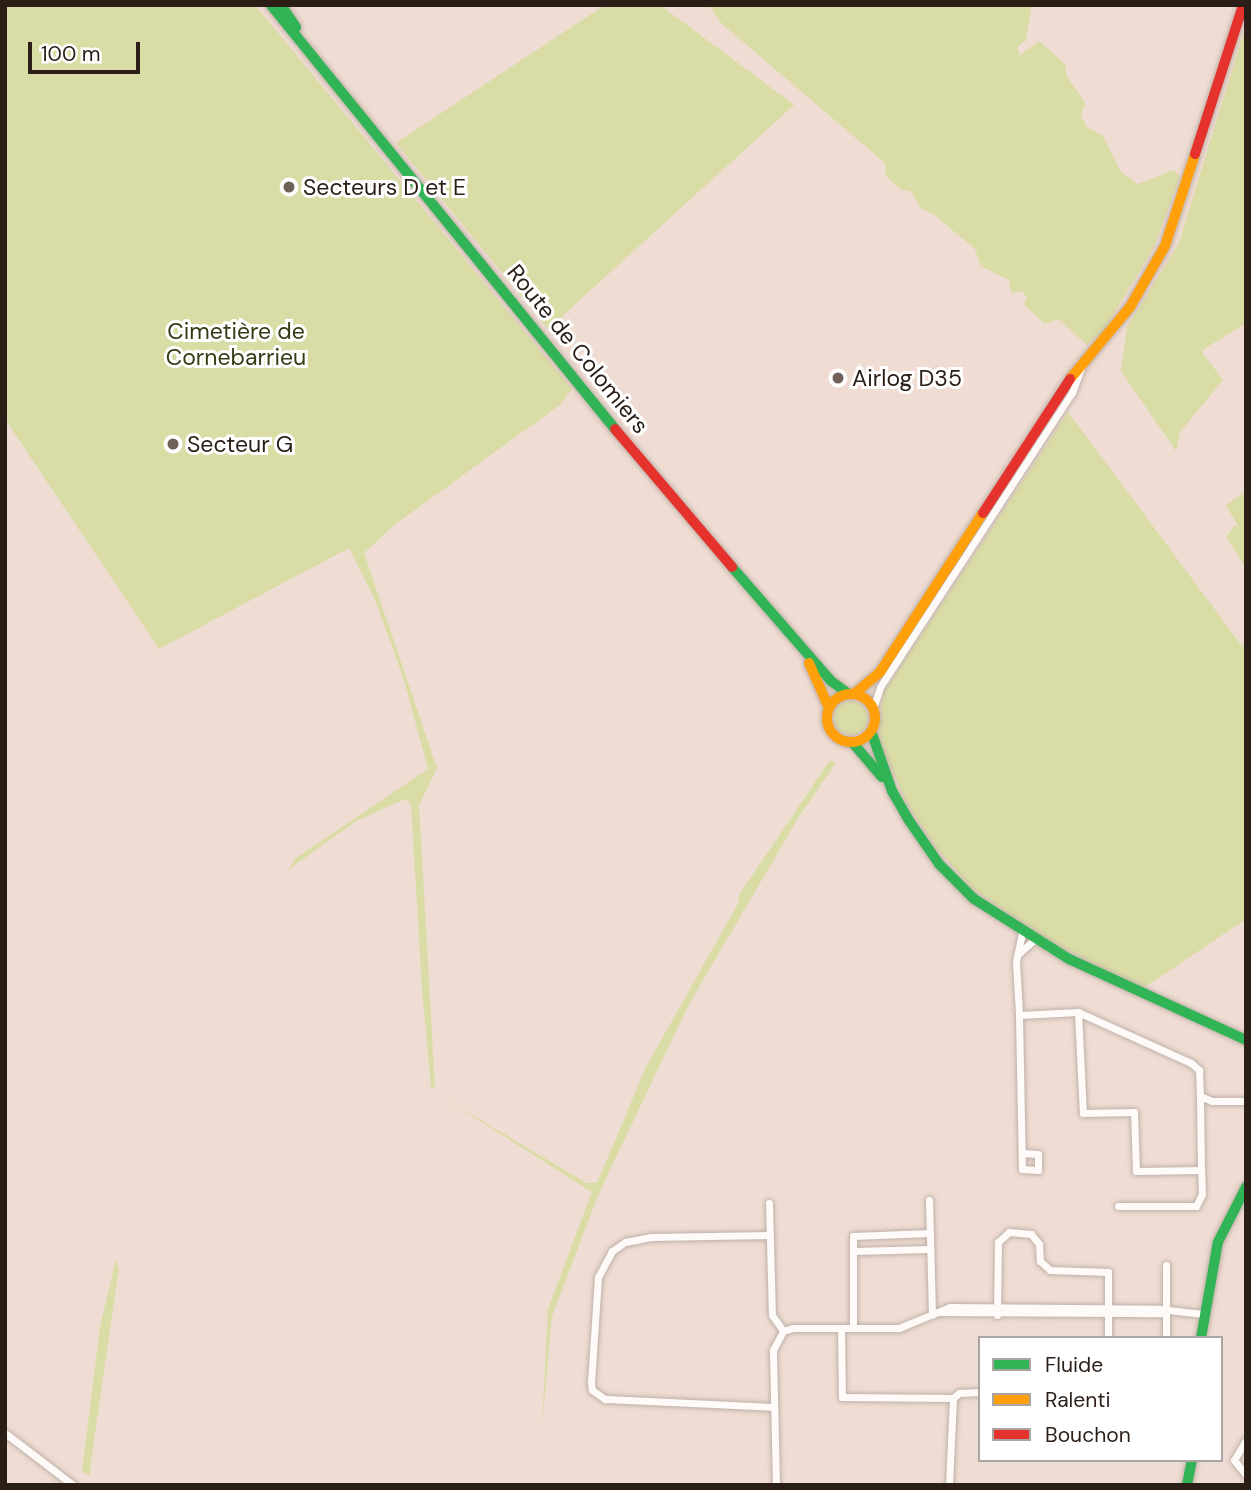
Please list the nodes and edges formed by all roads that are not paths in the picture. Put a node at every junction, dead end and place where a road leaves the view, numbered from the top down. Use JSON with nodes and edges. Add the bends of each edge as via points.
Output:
{"nodes":[{"id":1,"x":271,"y":5,"type":"edge"},
{"id":2,"x":281,"y":5,"type":"edge"},
{"id":3,"x":1242,"y":9,"type":"edge"},
{"id":4,"x":339,"y":86,"type":"junction"},
{"id":5,"x":1081,"y":368,"type":"junction"},
{"id":6,"x":792,"y":633,"type":"junction"},
{"id":7,"x":851,"y":694,"type":"junction"},
{"id":8,"x":829,"y":708,"type":"junction"},
{"id":9,"x":873,"y":709,"type":"junction"},
{"id":10,"x":871,"y":731,"type":"junction"},
{"id":11,"x":852,"y":742,"type":"junction"},
{"id":12,"x":892,"y":791,"type":"junction"},
{"id":13,"x":1022,"y":933,"type":"junction"},
{"id":14,"x":1034,"y":940,"type":"junction"},
{"id":15,"x":1018,"y":954,"type":"junction"},
{"id":16,"x":1078,"y":1012,"type":"junction"},
{"id":17,"x":1019,"y":1015,"type":"junction"},
{"id":18,"x":1246,"y":1040,"type":"edge"},
{"id":19,"x":1200,"y":1096,"type":"junction"},
{"id":20,"x":1246,"y":1101,"type":"edge"},
{"id":21,"x":1022,"y":1153,"type":"dead end"},
{"id":22,"x":1201,"y":1170,"type":"junction"},
{"id":23,"x":1246,"y":1187,"type":"edge"},
{"id":24,"x":929,"y":1200,"type":"dead end"},
{"id":25,"x":769,"y":1203,"type":"dead end"},
{"id":26,"x":1118,"y":1206,"type":"dead end"},
{"id":27,"x":930,"y":1233,"type":"junction"},
{"id":28,"x":770,"y":1236,"type":"junction"},
{"id":29,"x":930,"y":1249,"type":"junction"},
{"id":30,"x":853,"y":1251,"type":"junction"},
{"id":31,"x":1166,"y":1265,"type":"dead end"},
{"id":32,"x":997,"y":1311,"type":"junction"},
{"id":33,"x":1108,"y":1312,"type":"junction"},
{"id":34,"x":1166,"y":1313,"type":"junction"},
{"id":35,"x":1203,"y":1314,"type":"junction"},
{"id":36,"x":932,"y":1315,"type":"junction"},
{"id":37,"x":853,"y":1327,"type":"junction"},
{"id":38,"x":841,"y":1328,"type":"junction"},
{"id":39,"x":783,"y":1331,"type":"junction"},
{"id":40,"x":1108,"y":1336,"type":"edge"},
{"id":41,"x":1166,"y":1336,"type":"edge"},
{"id":42,"x":1202,"y":1336,"type":"edge"},
{"id":43,"x":978,"y":1392,"type":"edge"},
{"id":44,"x":953,"y":1398,"type":"junction"},
{"id":45,"x":774,"y":1407,"type":"junction"},
{"id":46,"x":5,"y":1433,"type":"edge"},
{"id":47,"x":1246,"y":1440,"type":"edge"},
{"id":48,"x":1192,"y":1462,"type":"edge"},
{"id":49,"x":1246,"y":1475,"type":"edge"},
{"id":50,"x":73,"y":1485,"type":"edge"},
{"id":51,"x":776,"y":1485,"type":"edge"},
{"id":52,"x":949,"y":1485,"type":"edge"},
{"id":53,"x":1187,"y":1485,"type":"edge"}],
"edges":[{"from":1,"to":4,"type":"main road","name":"Route de Colomiers"},
{"from":2,"to":4,"type":"main road","name":"Route de Colomiers"},
{"from":3,"to":5,"type":"main road","via":[[1171,234],[1119,321]]},
{"from":4,"to":6,"type":"main road","name":"Route de Colomiers","via":[[642,462]]},
{"from":5,"to":7,"type":"main road","via":[[880,672]]},
{"from":5,"to":9,"type":"street","via":[[1072,393],[880,687]]},
{"from":6,"to":7,"type":"main road","name":"Route de Colomiers","via":[[831,681]]},
{"from":6,"to":8,"type":"main road","name":"Route de Colomiers","via":[[823,687]]},
{"from":7,"to":8,"type":"main road"},
{"from":7,"to":9,"type":"main road"},
{"from":8,"to":11,"type":"main road","via":[[831,732]]},
{"from":9,"to":10,"type":"main road"},
{"from":10,"to":11,"type":"main road"},
{"from":10,"to":12,"type":"main road"},
{"from":11,"to":12,"type":"main road"},
{"from":12,"to":13,"type":"main road","via":[[952,879]]},
{"from":13,"to":14,"type":"main road"},
{"from":13,"to":15,"type":"street"},
{"from":14,"to":15,"type":"street"},
{"from":14,"to":18,"type":"main road"},
{"from":15,"to":17,"type":"street"},
{"from":16,"to":17,"type":"street"},
{"from":16,"to":19,"type":"street","via":[[1191,1063],[1199,1070]]},
{"from":16,"to":22,"type":"street","via":[[1083,1113],[1133,1112],[1136,1171]]},
{"from":17,"to":21,"type":"street"},
{"from":19,"to":20,"type":"street","via":[[1212,1101]]},
{"from":19,"to":22,"type":"street"},
{"from":22,"to":26,"type":"street","via":[[1202,1194],[1196,1206]]},
{"from":23,"to":35,"type":"main road","via":[[1222,1229]]},
{"from":24,"to":27,"type":"street"},
{"from":25,"to":28,"type":"street"},
{"from":27,"to":29,"type":"street"},
{"from":27,"to":30,"type":"street","via":[[853,1236]]},
{"from":28,"to":39,"type":"street","via":[[772,1315]]},
{"from":28,"to":45,"type":"street","via":[[651,1237],[625,1242],[612,1251],[598,1277],[591,1382],[592,1391],[605,1399]]},
{"from":29,"to":30,"type":"street"},
{"from":29,"to":36,"type":"street"},
{"from":30,"to":37,"type":"street"},
{"from":31,"to":34,"type":"street"},
{"from":32,"to":33,"type":"street"},
{"from":32,"to":33,"type":"street","via":[[998,1242],[1009,1232],[1036,1238],[1040,1261],[1050,1270],[1108,1272]]},
{"from":32,"to":36,"type":"street"},
{"from":33,"to":34,"type":"street"},
{"from":33,"to":40,"type":"street"},
{"from":34,"to":35,"type":"street"},
{"from":34,"to":41,"type":"street"},
{"from":35,"to":42,"type":"main road"},
{"from":36,"to":37,"type":"street","via":[[899,1328]]},
{"from":37,"to":38,"type":"street"},
{"from":38,"to":39,"type":"street"},
{"from":38,"to":44,"type":"street","via":[[842,1397]]},
{"from":39,"to":45,"type":"street","via":[[773,1350]]},
{"from":43,"to":44,"type":"street"},
{"from":44,"to":52,"type":"street"},
{"from":45,"to":51,"type":"street"},
{"from":46,"to":50,"type":"street"},
{"from":47,"to":49,"type":"street","via":[[1234,1460],[1238,1472]]},
{"from":48,"to":53,"type":"main road"}]}
